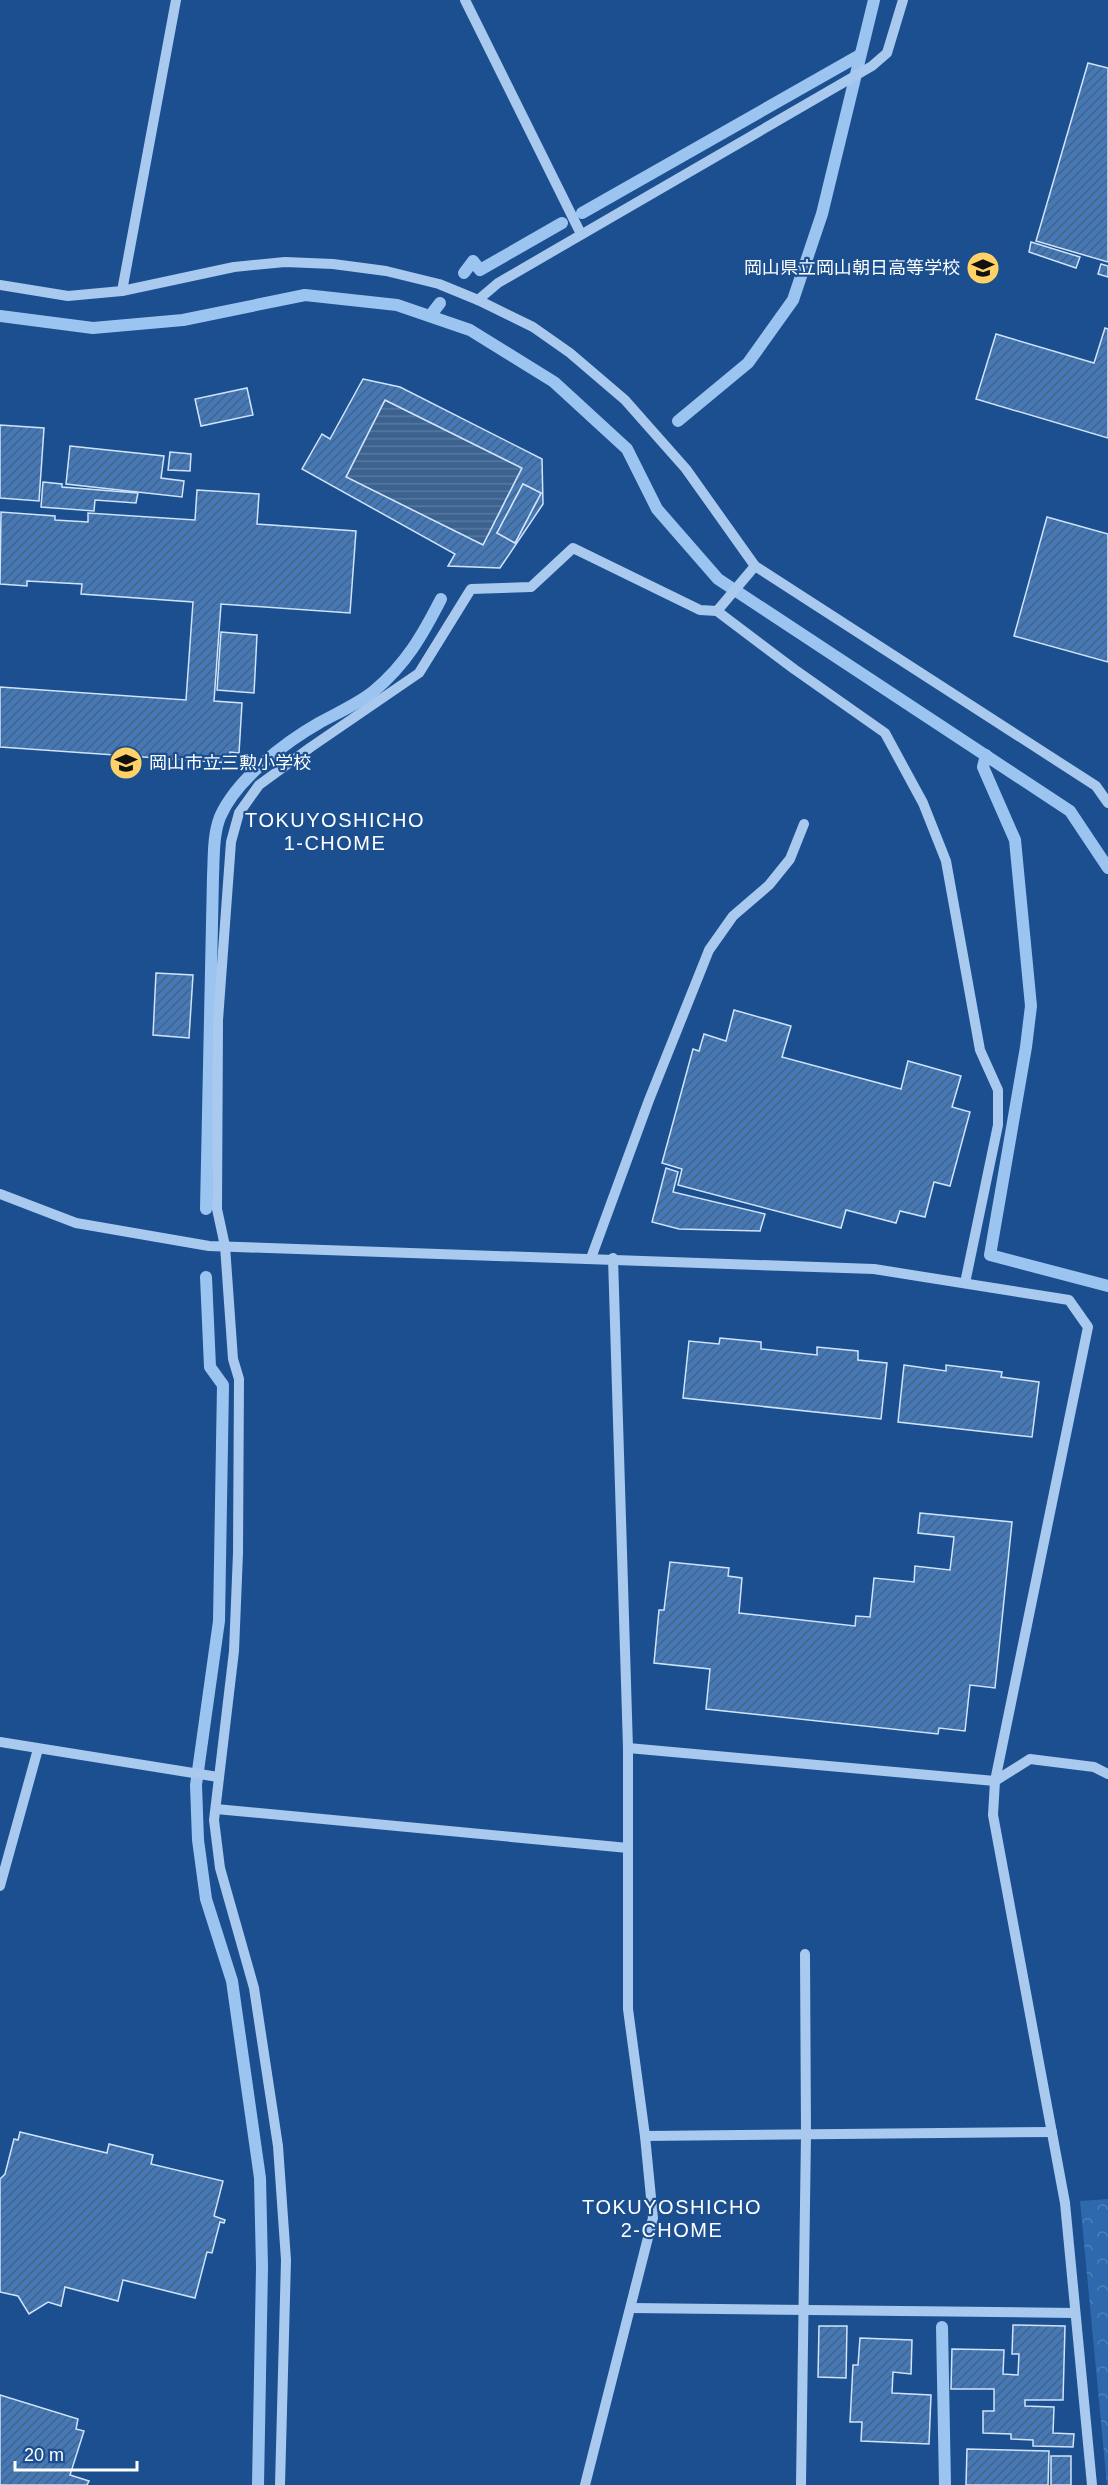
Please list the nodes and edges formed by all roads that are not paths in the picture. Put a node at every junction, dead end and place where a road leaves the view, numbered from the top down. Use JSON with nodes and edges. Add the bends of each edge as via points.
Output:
{"nodes":[{"id":1,"x":176,"y":0,"type":"edge"},
{"id":2,"x":465,"y":0,"type":"edge"},
{"id":3,"x":903,"y":0,"type":"edge"},
{"id":4,"x":581,"y":234,"type":"junction"},
{"id":5,"x":0,"y":285,"type":"edge"},
{"id":6,"x":122,"y":291,"type":"junction"},
{"id":7,"x":478,"y":300,"type":"junction"},
{"id":8,"x":755,"y":566,"type":"junction"},
{"id":9,"x":719,"y":608,"type":"junction"},
{"id":10,"x":1108,"y":803,"type":"edge"},
{"id":11,"x":804,"y":824,"type":"dead end"},
{"id":12,"x":0,"y":1194,"type":"edge"},
{"id":13,"x":225,"y":1246,"type":"junction"},
{"id":14,"x":591,"y":1258,"type":"junction"},
{"id":15,"x":613,"y":1258,"type":"junction"},
{"id":16,"x":965,"y":1283,"type":"junction"},
{"id":17,"x":0,"y":1742,"type":"edge"},
{"id":18,"x":628,"y":1748,"type":"junction"},
{"id":19,"x":39,"y":1749,"type":"junction"},
{"id":20,"x":1108,"y":1774,"type":"edge"},
{"id":21,"x":213,"y":1776,"type":"junction"},
{"id":22,"x":995,"y":1781,"type":"junction"},
{"id":23,"x":216,"y":1809,"type":"junction"},
{"id":24,"x":628,"y":1848,"type":"junction"},
{"id":25,"x":0,"y":1886,"type":"edge"},
{"id":26,"x":805,"y":1953,"type":"dead end"},
{"id":27,"x":1052,"y":2132,"type":"junction"},
{"id":28,"x":806,"y":2134,"type":"junction"},
{"id":29,"x":645,"y":2136,"type":"junction"},
{"id":30,"x":631,"y":2308,"type":"junction"},
{"id":31,"x":804,"y":2310,"type":"junction"},
{"id":32,"x":1075,"y":2313,"type":"junction"},
{"id":33,"x":280,"y":2485,"type":"edge"},
{"id":34,"x":585,"y":2485,"type":"edge"},
{"id":35,"x":801,"y":2485,"type":"edge"},
{"id":36,"x":1092,"y":2485,"type":"edge"}],
"edges":[{"from":1,"to":6,"type":"street"},
{"from":2,"to":4,"type":"street"},
{"from":3,"to":4,"type":"street","via":[[887,53],[872,66]]},
{"from":4,"to":7,"type":"street","via":[[498,283]]},
{"from":5,"to":6,"type":"street","via":[[68,296]]},
{"from":6,"to":7,"type":"street","via":[[234,267],[285,262],[386,271],[439,284]]},
{"from":7,"to":8,"type":"street","via":[[533,327],[625,400],[686,469]]},
{"from":8,"to":9,"type":"street"},
{"from":8,"to":10,"type":"street","via":[[1096,786]]},
{"from":9,"to":13,"type":"street","via":[[700,610],[573,548],[531,587],[471,589],[420,673],[259,785],[239,813],[231,842],[218,1020],[217,1209]]},
{"from":9,"to":16,"type":"street","via":[[794,669],[885,733],[923,803],[946,861],[980,1050],[998,1090],[998,1125]]},
{"from":11,"to":14,"type":"street","via":[[790,859],[769,885],[733,916],[709,950]]},
{"from":12,"to":13,"type":"street","via":[[76,1223]]},
{"from":13,"to":14,"type":"street"},
{"from":13,"to":21,"type":"street","via":[[233,1359],[239,1380],[238,1553],[234,1651]]},
{"from":14,"to":15,"type":"street"},
{"from":15,"to":16,"type":"street","via":[[874,1269]]},
{"from":15,"to":18,"type":"street"},
{"from":16,"to":22,"type":"street","via":[[1069,1300],[1088,1326]]},
{"from":17,"to":19,"type":"street"},
{"from":18,"to":22,"type":"street"},
{"from":18,"to":24,"type":"street"},
{"from":19,"to":21,"type":"street"},
{"from":19,"to":25,"type":"street"},
{"from":20,"to":22,"type":"street","via":[[1094,1767],[1030,1759]]},
{"from":21,"to":23,"type":"street"},
{"from":22,"to":27,"type":"street","via":[[993,1815]]},
{"from":23,"to":24,"type":"street"},
{"from":23,"to":33,"type":"street","via":[[220,1868],[254,1988],[278,2146],[286,2260]]},
{"from":24,"to":29,"type":"street","via":[[628,2009]]},
{"from":26,"to":28,"type":"street"},
{"from":27,"to":28,"type":"street"},
{"from":27,"to":32,"type":"street","via":[[1065,2203]]},
{"from":28,"to":29,"type":"street"},
{"from":28,"to":31,"type":"street"},
{"from":29,"to":30,"type":"street","via":[[653,2218]]},
{"from":30,"to":31,"type":"street"},
{"from":30,"to":34,"type":"street"},
{"from":31,"to":32,"type":"street"},
{"from":31,"to":35,"type":"street"},
{"from":32,"to":36,"type":"street"}]}
